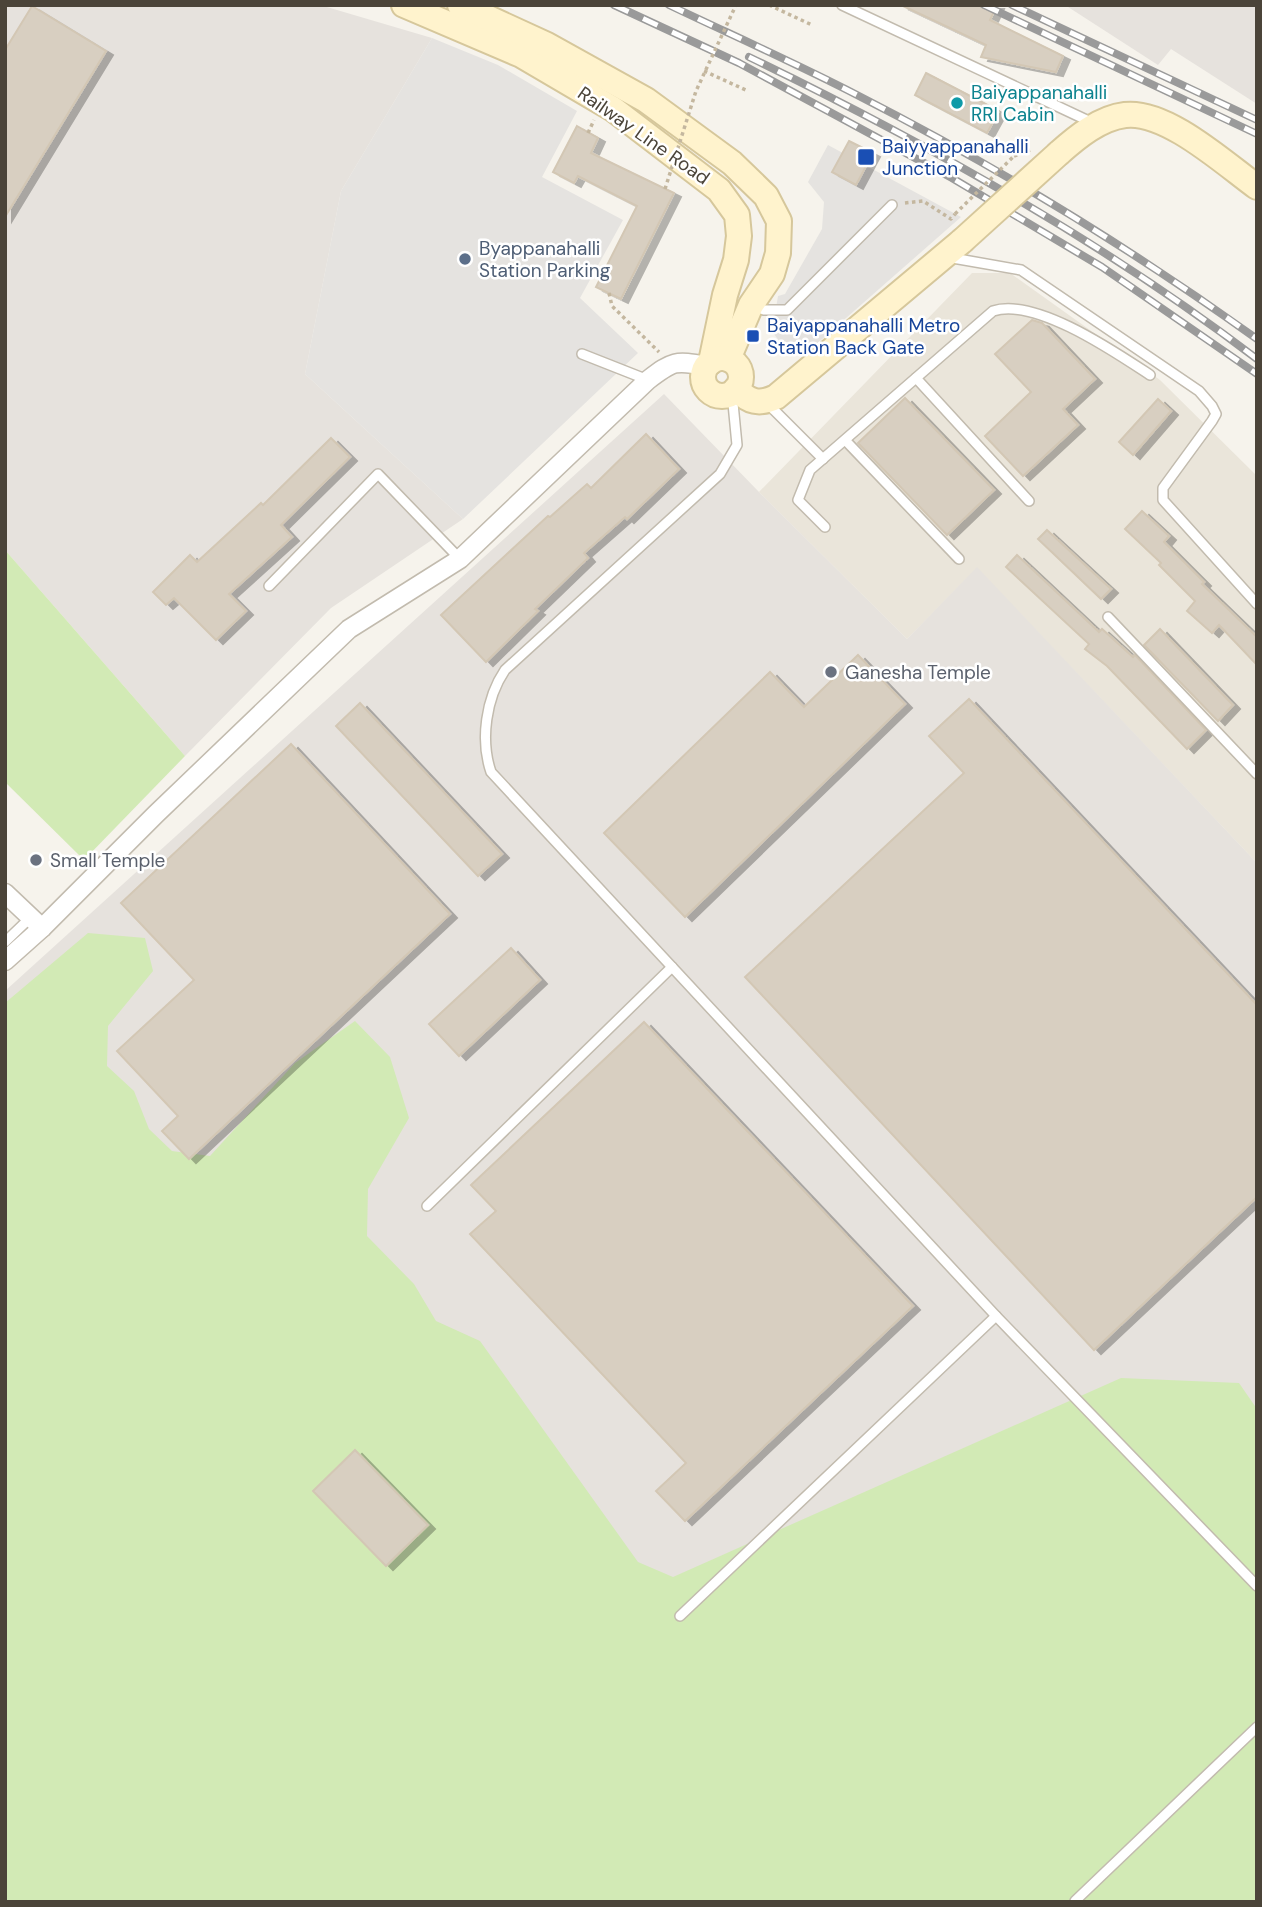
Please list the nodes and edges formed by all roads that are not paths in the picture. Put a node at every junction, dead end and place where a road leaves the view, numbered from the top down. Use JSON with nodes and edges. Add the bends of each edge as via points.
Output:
{"nodes":[{"id":1,"x":404,"y":5,"type":"edge"},
{"id":2,"x":460,"y":5,"type":"edge"},
{"id":3,"x":842,"y":5,"type":"edge"},
{"id":4,"x":1098,"y":125,"type":"junction"},
{"id":5,"x":1257,"y":187,"type":"edge"},
{"id":6,"x":892,"y":205,"type":"road end"},
{"id":7,"x":954,"y":249,"type":"junction"},
{"id":8,"x":751,"y":305,"type":"junction"},
{"id":9,"x":582,"y":354,"type":"dead end"},
{"id":10,"x":715,"y":362,"type":"junction"},
{"id":11,"x":1150,"y":375,"type":"dead end"},
{"id":12,"x":916,"y":378,"type":"junction"},
{"id":13,"x":648,"y":380,"type":"junction"},
{"id":14,"x":734,"y":391,"type":"junction"},
{"id":15,"x":766,"y":402,"type":"junction"},
{"id":16,"x":845,"y":440,"type":"junction"},
{"id":17,"x":823,"y":459,"type":"junction"},
{"id":18,"x":1029,"y":501,"type":"dead end"},
{"id":19,"x":825,"y":527,"type":"dead end"},
{"id":20,"x":460,"y":559,"type":"junction"},
{"id":21,"x":959,"y":559,"type":"dead end"},
{"id":22,"x":269,"y":586,"type":"dead end"},
{"id":23,"x":1257,"y":604,"type":"edge"},
{"id":24,"x":1108,"y":617,"type":"dead end"},
{"id":25,"x":1257,"y":774,"type":"edge"},
{"id":26,"x":5,"y":893,"type":"edge"},
{"id":27,"x":37,"y":923,"type":"junction"},
{"id":28,"x":7,"y":935,"type":"edge"},
{"id":29,"x":5,"y":961,"type":"edge"},
{"id":30,"x":672,"y":967,"type":"junction"},
{"id":31,"x":427,"y":1206,"type":"dead end"},
{"id":32,"x":996,"y":1316,"type":"junction"},
{"id":33,"x":1257,"y":1586,"type":"edge"},
{"id":34,"x":680,"y":1616,"type":"dead end"},
{"id":35,"x":1257,"y":1727,"type":"edge"},
{"id":36,"x":1075,"y":1901,"type":"edge"}],
"edges":[{"from":1,"to":10,"type":"main road","name":"Railway Line Road","via":[[521,55],[613,109],[719,190],[737,215],[738,236]]},
{"from":2,"to":8,"type":"main road","name":"Railway Line Road","via":[[547,45],[646,100],[732,163],[766,197],[779,220],[778,253],[772,274]]},
{"from":3,"to":4,"type":"lane"},
{"from":4,"to":5,"type":"main road","via":[[1124,115],[1155,119]]},
{"from":4,"to":7,"type":"main road","bridge":true,"via":[[1059,153]]},
{"from":6,"to":8,"type":"lane","via":[[787,310]]},
{"from":7,"to":15,"type":"main road"},
{"from":7,"to":23,"type":"lane","via":[[1021,270],[1199,391],[1212,406],[1216,414],[1163,488],[1163,500]]},
{"from":8,"to":10,"type":"main road","name":"Railway Line Road"},
{"from":9,"to":13,"type":"lane"},
{"from":10,"to":13,"type":"street","via":[[670,363]]},
{"from":10,"to":14,"type":"main road","via":[[733,362],[740,372]]},
{"from":11,"to":12,"type":"lane","via":[[1096,340],[1043,316],[1004,307],[993,311]]},
{"from":12,"to":16,"type":"lane"},
{"from":12,"to":18,"type":"lane"},
{"from":13,"to":20,"type":"street"},
{"from":14,"to":15,"type":"main road","via":[[755,402]]},
{"from":14,"to":30,"type":"lane","via":[[737,445],[720,474],[505,670],[493,692],[486,733],[491,772]]},
{"from":15,"to":17,"type":"lane"},
{"from":16,"to":17,"type":"lane"},
{"from":16,"to":21,"type":"lane"},
{"from":17,"to":19,"type":"lane","via":[[810,470],[798,500]]},
{"from":20,"to":22,"type":"lane","via":[[378,474]]},
{"from":20,"to":27,"type":"street","via":[[349,629]]},
{"from":24,"to":25,"type":"lane"},
{"from":26,"to":27,"type":"street"},
{"from":27,"to":28,"type":"lane"},
{"from":27,"to":29,"type":"street"},
{"from":30,"to":31,"type":"lane"},
{"from":30,"to":32,"type":"lane"},
{"from":32,"to":33,"type":"lane"},
{"from":32,"to":34,"type":"lane"},
{"from":35,"to":36,"type":"lane"}]}
